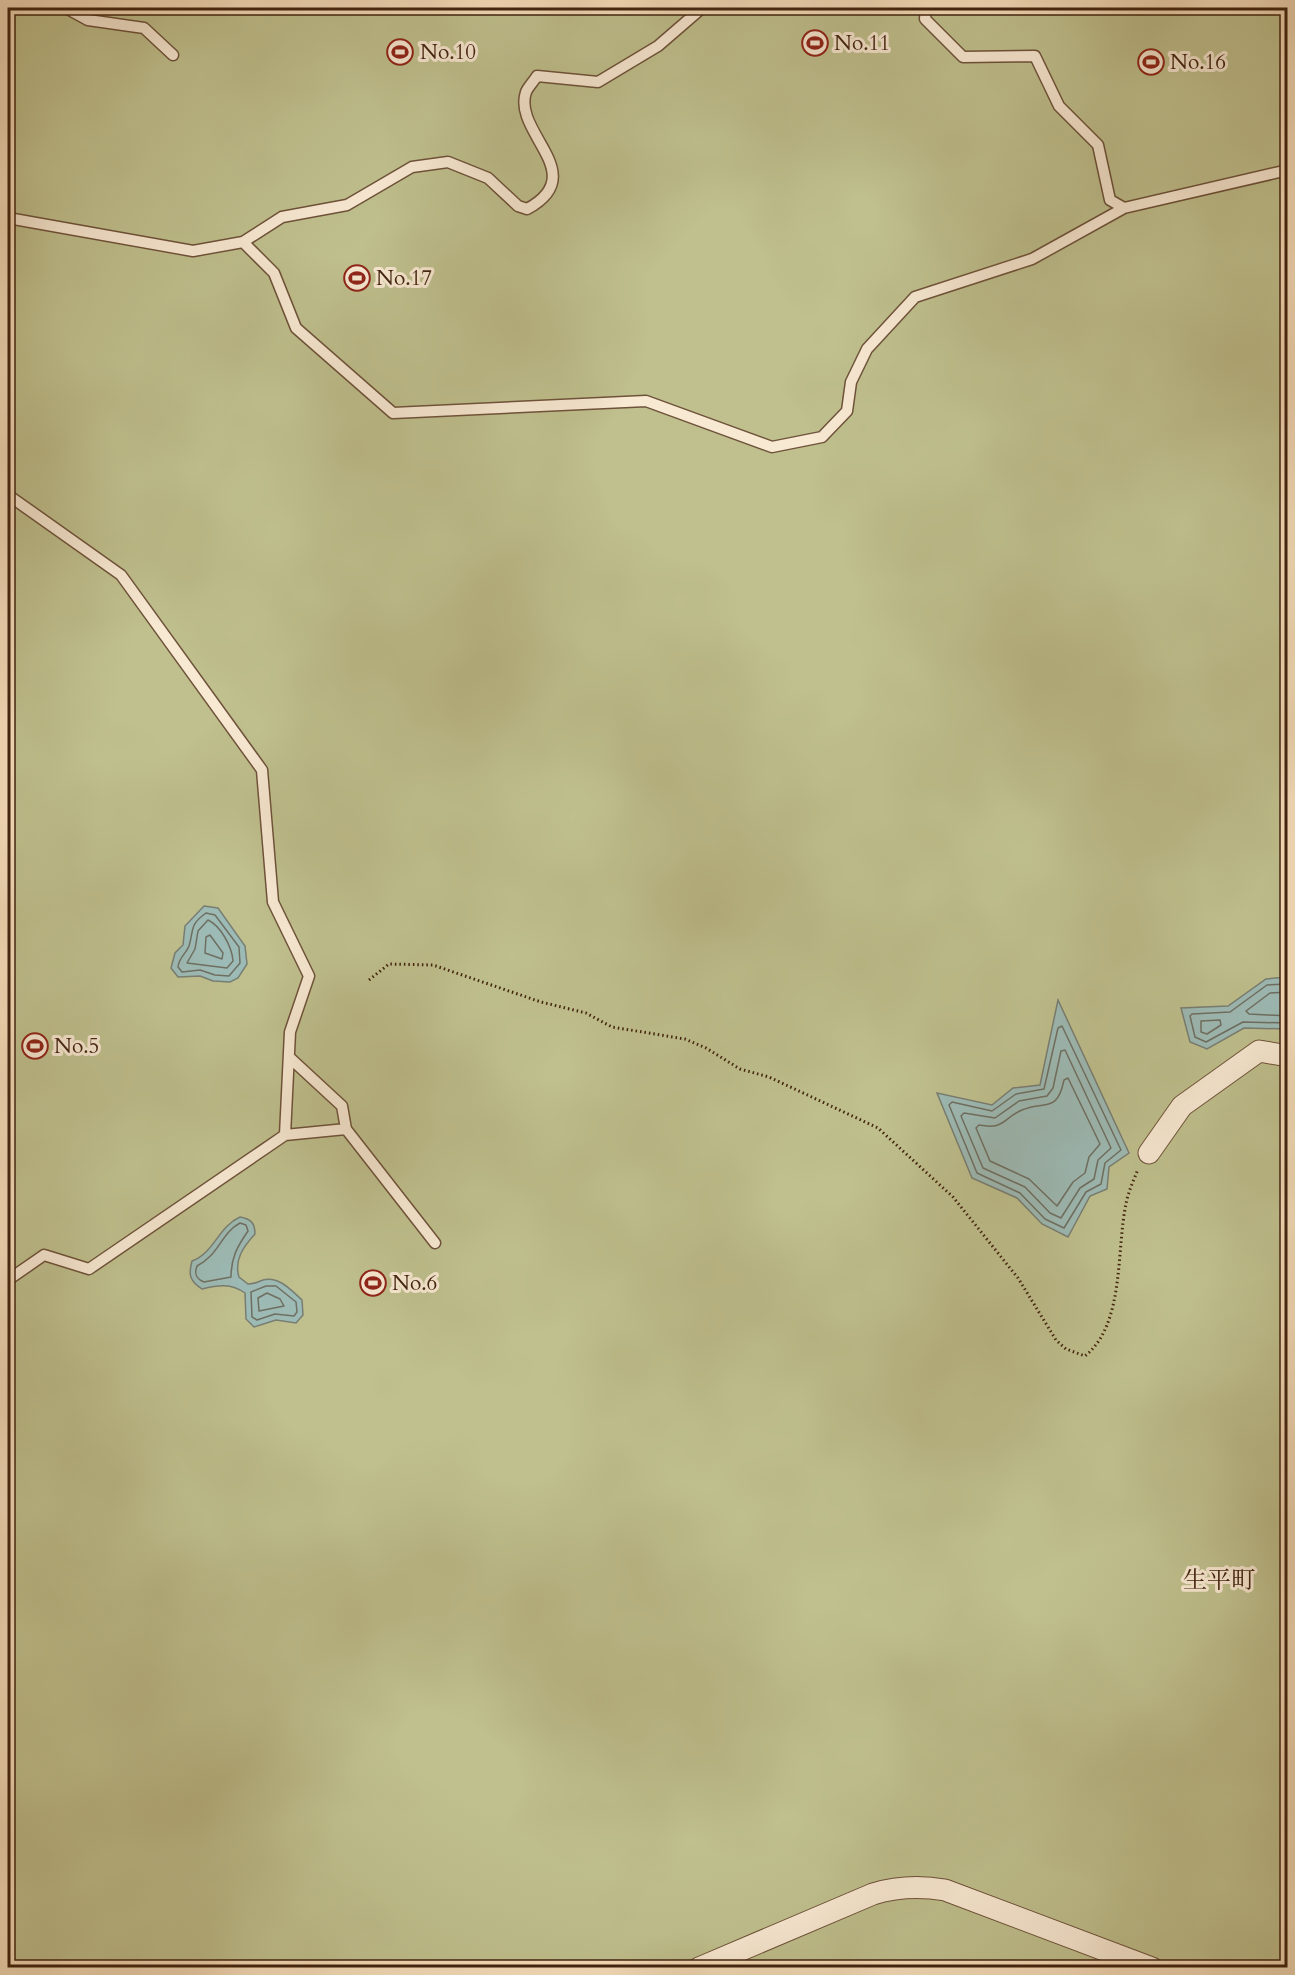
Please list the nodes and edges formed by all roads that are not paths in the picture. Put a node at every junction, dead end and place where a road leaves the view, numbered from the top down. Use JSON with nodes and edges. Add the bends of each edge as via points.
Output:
{"nodes":[{"id":1,"x":66,"y":8,"type":"edge"},
{"id":2,"x":702,"y":8,"type":"edge"},
{"id":3,"x":926,"y":8,"type":"edge"},
{"id":4,"x":173,"y":55,"type":"dead end"},
{"id":5,"x":1287,"y":170,"type":"edge"},
{"id":6,"x":1124,"y":208,"type":"junction"},
{"id":7,"x":8,"y":218,"type":"edge"},
{"id":8,"x":243,"y":242,"type":"junction"},
{"id":9,"x":8,"y":495,"type":"edge"},
{"id":10,"x":1287,"y":1056,"type":"edge"},
{"id":11,"x":289,"y":1057,"type":"junction"},
{"id":12,"x":346,"y":1129,"type":"junction"},
{"id":13,"x":285,"y":1135,"type":"junction"},
{"id":14,"x":1149,"y":1153,"type":"road end"},
{"id":15,"x":435,"y":1244,"type":"dead end"},
{"id":16,"x":8,"y":1280,"type":"edge"},
{"id":17,"x":699,"y":1968,"type":"edge"},
{"id":18,"x":1152,"y":1968,"type":"edge"}],
"edges":[{"from":1,"to":4,"type":"lane","via":[[88,20],[144,28]]},
{"from":2,"to":8,"type":"lane","via":[[658,46],[598,82],[537,76],[526,92],[526,111],[553,166],[552,183],[543,201],[527,209],[518,206],[488,178],[448,162],[412,167],[347,205],[282,218]]},
{"from":3,"to":6,"type":"lane","via":[[925,19],[963,57],[1035,56],[1059,106],[1098,145],[1110,200]]},
{"from":5,"to":6,"type":"lane"},
{"from":6,"to":8,"type":"lane","via":[[1032,259],[915,297],[867,349],[851,382],[847,411],[822,437],[772,447],[646,402],[393,413],[296,328],[274,273]]},
{"from":7,"to":8,"type":"lane","via":[[193,251]]},
{"from":9,"to":11,"type":"lane","via":[[120,575],[262,770],[273,902],[309,976],[290,1032]]},
{"from":10,"to":14,"type":"street","via":[[1259,1051],[1182,1106]]},
{"from":11,"to":12,"type":"lane","via":[[342,1106]]},
{"from":11,"to":13,"type":"lane"},
{"from":12,"to":13,"type":"lane"},
{"from":12,"to":15,"type":"lane"},
{"from":13,"to":16,"type":"lane","via":[[89,1269],[44,1255]]},
{"from":17,"to":18,"type":"street","via":[[873,1894],[928,1887]]}]}
